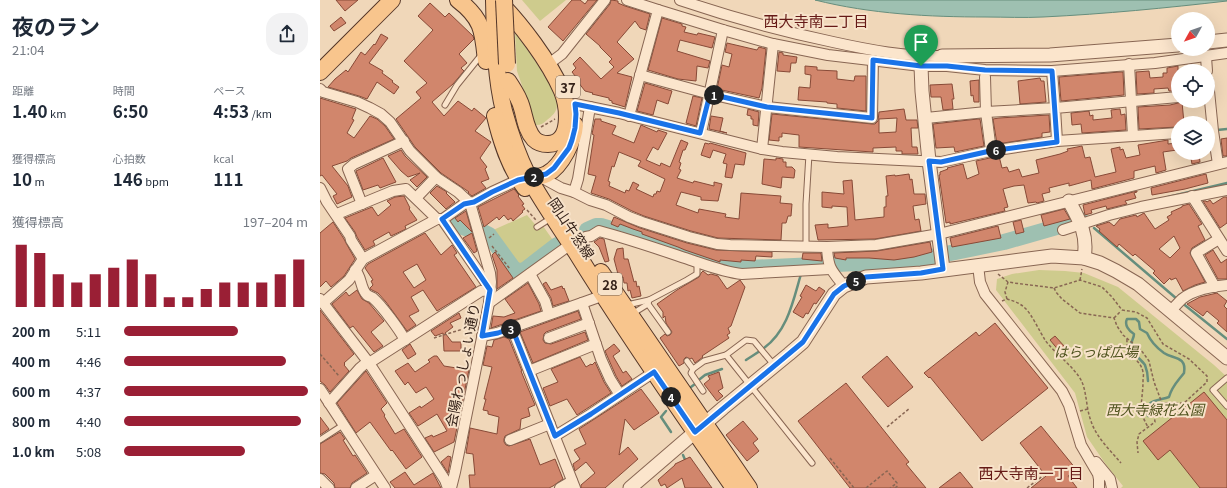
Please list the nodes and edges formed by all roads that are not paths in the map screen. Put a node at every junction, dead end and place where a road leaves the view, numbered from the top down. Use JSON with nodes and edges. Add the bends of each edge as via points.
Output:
{"nodes":[{"id":1,"x":458,"y":0,"type":"edge"},
{"id":2,"x":495,"y":0,"type":"edge"},
{"id":3,"x":504,"y":0,"type":"edge"},
{"id":4,"x":507,"y":0,"type":"edge"},
{"id":5,"x":605,"y":0,"type":"edge"},
{"id":6,"x":627,"y":0,"type":"edge"},
{"id":7,"x":680,"y":0,"type":"edge"},
{"id":8,"x":384,"y":3,"type":"edge"},
{"id":9,"x":658,"y":10,"type":"junction"},
{"id":10,"x":723,"y":30,"type":"junction"},
{"id":11,"x":1227,"y":40,"type":"edge"},
{"id":12,"x":1215,"y":41,"type":"edge"},
{"id":13,"x":773,"y":44,"type":"junction"},
{"id":14,"x":1171,"y":46,"type":"edge"},
{"id":15,"x":484,"y":51,"type":"junction"},
{"id":16,"x":1227,"y":54,"type":"edge"},
{"id":17,"x":942,"y":56,"type":"joint"},
{"id":18,"x":1206,"y":57,"type":"junction"},
{"id":19,"x":554,"y":60,"type":"junction"},
{"id":20,"x":873,"y":60,"type":"junction"},
{"id":21,"x":922,"y":61,"type":"junction"},
{"id":22,"x":501,"y":63,"type":"junction"},
{"id":23,"x":1129,"y":64,"type":"junction"},
{"id":24,"x":1206,"y":64,"type":"edge"},
{"id":25,"x":1052,"y":71,"type":"junction"},
{"id":26,"x":320,"y":72,"type":"edge"},
{"id":27,"x":640,"y":75,"type":"junction"},
{"id":28,"x":986,"y":77,"type":"dead end"},
{"id":29,"x":508,"y":81,"type":"junction"},
{"id":30,"x":320,"y":88,"type":"edge"},
{"id":31,"x":710,"y":94,"type":"junction"},
{"id":32,"x":1171,"y":98,"type":"edge"},
{"id":33,"x":1131,"y":102,"type":"junction"},
{"id":34,"x":445,"y":105,"type":"dead end"},
{"id":35,"x":582,"y":106,"type":"junction"},
{"id":36,"x":767,"y":107,"type":"junction"},
{"id":37,"x":1055,"y":108,"type":"junction"},
{"id":38,"x":986,"y":112,"type":"junction"},
{"id":39,"x":629,"y":116,"type":"junction"},
{"id":40,"x":926,"y":118,"type":"junction"},
{"id":41,"x":700,"y":133,"type":"junction"},
{"id":42,"x":1171,"y":133,"type":"edge"},
{"id":43,"x":1133,"y":136,"type":"junction"},
{"id":44,"x":404,"y":141,"type":"junction"},
{"id":45,"x":1057,"y":142,"type":"junction"},
{"id":46,"x":1215,"y":144,"type":"edge"},
{"id":47,"x":762,"y":149,"type":"junction"},
{"id":48,"x":990,"y":151,"type":"junction"},
{"id":49,"x":809,"y":154,"type":"junction"},
{"id":50,"x":929,"y":161,"type":"junction"},
{"id":51,"x":1223,"y":163,"type":"edge"},
{"id":52,"x":436,"y":177,"type":"junction"},
{"id":53,"x":529,"y":178,"type":"junction"},
{"id":54,"x":320,"y":188,"type":"edge"},
{"id":55,"x":1227,"y":190,"type":"edge"},
{"id":56,"x":574,"y":192,"type":"junction"},
{"id":57,"x":1192,"y":196,"type":"junction"},
{"id":58,"x":416,"y":198,"type":"junction"},
{"id":59,"x":1069,"y":201,"type":"junction"},
{"id":60,"x":470,"y":203,"type":"junction"},
{"id":61,"x":362,"y":204,"type":"junction"},
{"id":62,"x":337,"y":214,"type":"junction"},
{"id":63,"x":440,"y":219,"type":"junction"},
{"id":64,"x":1079,"y":220,"type":"junction"},
{"id":65,"x":1063,"y":230,"type":"dead end"},
{"id":66,"x":939,"y":234,"type":"junction"},
{"id":67,"x":1219,"y":239,"type":"junction"},
{"id":68,"x":573,"y":244,"type":"junction"},
{"id":69,"x":806,"y":246,"type":"junction"},
{"id":70,"x":827,"y":247,"type":"junction"},
{"id":71,"x":1227,"y":251,"type":"edge"},
{"id":72,"x":363,"y":259,"type":"junction"},
{"id":73,"x":699,"y":263,"type":"junction"},
{"id":74,"x":1083,"y":263,"type":"junction"},
{"id":75,"x":978,"y":265,"type":"junction"},
{"id":76,"x":829,"y":266,"type":"junction"},
{"id":77,"x":943,"y":266,"type":"junction"},
{"id":78,"x":355,"y":270,"type":"junction"},
{"id":79,"x":530,"y":274,"type":"junction"},
{"id":80,"x":1227,"y":285,"type":"edge"},
{"id":81,"x":844,"y":286,"type":"junction"},
{"id":82,"x":1214,"y":287,"type":"junction"},
{"id":83,"x":490,"y":290,"type":"junction"},
{"id":84,"x":602,"y":292,"type":"junction"},
{"id":85,"x":322,"y":301,"type":"edge"},
{"id":86,"x":648,"y":302,"type":"junction"},
{"id":87,"x":489,"y":303,"type":"junction"},
{"id":88,"x":582,"y":303,"type":"junction"},
{"id":89,"x":1177,"y":305,"type":"junction"},
{"id":90,"x":625,"y":312,"type":"junction"},
{"id":91,"x":549,"y":314,"type":"junction"},
{"id":92,"x":589,"y":323,"type":"junction"},
{"id":93,"x":512,"y":328,"type":"junction"},
{"id":94,"x":668,"y":332,"type":"dead end"},
{"id":95,"x":482,"y":336,"type":"junction"},
{"id":96,"x":549,"y":338,"type":"dead end"},
{"id":97,"x":405,"y":340,"type":"junction"},
{"id":98,"x":596,"y":344,"type":"junction"},
{"id":99,"x":726,"y":355,"type":"junction"},
{"id":100,"x":1227,"y":358,"type":"edge"},
{"id":101,"x":687,"y":361,"type":"dead end"},
{"id":102,"x":369,"y":363,"type":"junction"},
{"id":103,"x":775,"y":366,"type":"junction"},
{"id":104,"x":693,"y":369,"type":"junction"},
{"id":105,"x":529,"y":371,"type":"junction"},
{"id":106,"x":654,"y":372,"type":"junction"},
{"id":107,"x":1227,"y":378,"type":"edge"},
{"id":108,"x":750,"y":385,"type":"junction"},
{"id":109,"x":320,"y":389,"type":"edge"},
{"id":110,"x":703,"y":391,"type":"dead end"},
{"id":111,"x":620,"y":395,"type":"junction"},
{"id":112,"x":329,"y":403,"type":"junction"},
{"id":113,"x":1227,"y":406,"type":"edge"},
{"id":114,"x":550,"y":424,"type":"junction"},
{"id":115,"x":343,"y":425,"type":"junction"},
{"id":116,"x":699,"y":428,"type":"junction"},
{"id":117,"x":555,"y":436,"type":"junction"},
{"id":118,"x":320,"y":440,"type":"edge"},
{"id":119,"x":510,"y":440,"type":"dead end"},
{"id":120,"x":1083,"y":449,"type":"junction"},
{"id":121,"x":812,"y":463,"type":"dead end"},
{"id":122,"x":376,"y":475,"type":"junction"},
{"id":123,"x":320,"y":479,"type":"edge"},
{"id":124,"x":573,"y":485,"type":"edge"},
{"id":125,"x":329,"y":488,"type":"edge"},
{"id":126,"x":356,"y":488,"type":"edge"},
{"id":127,"x":384,"y":488,"type":"edge"},
{"id":128,"x":450,"y":488,"type":"edge"},
{"id":129,"x":560,"y":488,"type":"edge"},
{"id":130,"x":630,"y":488,"type":"edge"},
{"id":131,"x":734,"y":488,"type":"edge"},
{"id":132,"x":749,"y":488,"type":"edge"},
{"id":133,"x":1099,"y":488,"type":"edge"},
{"id":134,"x":1112,"y":488,"type":"edge"}],
"edges":[{"from":1,"to":15,"type":"main road","via":[[474,15],[480,25]]},
{"from":2,"to":22,"type":"main road","name":"岡山牛窓線","number":"28"},
{"from":2,"to":29,"type":"main road","number":"37","via":[[507,10],[532,42],[562,91],[567,110],[567,126],[561,138],[553,144],[542,144],[535,139],[527,128],[519,100]]},
{"from":3,"to":22,"type":"main road","name":"岡山牛窓線","number":"28","bridge":true},
{"from":4,"to":19,"type":"main road","number":"37"},
{"from":5,"to":19,"type":"street","via":[[562,54]]},
{"from":6,"to":9,"type":"street"},
{"from":7,"to":21,"type":"street","via":[[717,13],[805,36]]},
{"from":8,"to":26,"type":"main road"},
{"from":9,"to":10,"type":"street"},
{"from":9,"to":27,"type":"street"},
{"from":10,"to":13,"type":"street"},
{"from":10,"to":31,"type":"street"},
{"from":11,"to":12,"type":"street"},
{"from":13,"to":20,"type":"street","via":[[828,55]]},
{"from":13,"to":36,"type":"street"},
{"from":14,"to":17,"type":"street","via":[[1050,55]]},
{"from":15,"to":34,"type":"lane"},
{"from":15,"to":53,"type":"main road","via":[[489,90],[502,142],[511,166]]},
{"from":16,"to":18,"type":"street"},
{"from":17,"to":21,"type":"street"},
{"from":18,"to":23,"type":"street"},
{"from":18,"to":24,"type":"street"},
{"from":19,"to":35,"type":"main road","number":"37"},
{"from":20,"to":21,"type":"street"},
{"from":20,"to":36,"type":"street","via":[[872,118]]},
{"from":21,"to":25,"type":"street","via":[[985,70]]},
{"from":21,"to":40,"type":"street"},
{"from":22,"to":29,"type":"main road","name":"岡山牛窓線","number":"28"},
{"from":22,"to":53,"type":"main road","name":"岡山牛窓線","number":"28","via":[[498,83],[504,111]]},
{"from":23,"to":25,"type":"street"},
{"from":23,"to":33,"type":"street"},
{"from":25,"to":37,"type":"street"},
{"from":27,"to":31,"type":"street"},
{"from":27,"to":39,"type":"street"},
{"from":28,"to":38,"type":"street"},
{"from":29,"to":53,"type":"main road","name":"岡山牛窓線","number":"28","via":[[517,122],[528,152]]},
{"from":30,"to":44,"type":"street","via":[[323,92],[357,102],[381,114]]},
{"from":31,"to":36,"type":"street"},
{"from":31,"to":41,"type":"street"},
{"from":32,"to":33,"type":"street"},
{"from":33,"to":37,"type":"street"},
{"from":33,"to":43,"type":"street"},
{"from":35,"to":39,"type":"street"},
{"from":35,"to":53,"type":"main road","number":"37","via":[[576,114],[569,148],[554,168],[546,174]]},
{"from":35,"to":56,"type":"street","via":[[578,179]]},
{"from":36,"to":47,"type":"street"},
{"from":37,"to":38,"type":"street"},
{"from":37,"to":45,"type":"street"},
{"from":38,"to":40,"type":"street"},
{"from":38,"to":48,"type":"street"},
{"from":39,"to":41,"type":"street"},
{"from":40,"to":50,"type":"street"},
{"from":41,"to":47,"type":"street"},
{"from":42,"to":43,"type":"street"},
{"from":43,"to":45,"type":"street"},
{"from":44,"to":52,"type":"street","via":[[410,151]]},
{"from":44,"to":61,"type":"street","via":[[348,169]]},
{"from":45,"to":48,"type":"street"},
{"from":46,"to":51,"type":"street"},
{"from":47,"to":49,"type":"street"},
{"from":48,"to":50,"type":"street","via":[[941,162]]},
{"from":49,"to":50,"type":"street"},
{"from":49,"to":69,"type":"lane"},
{"from":50,"to":66,"type":"street"},
{"from":51,"to":59,"type":"street"},
{"from":52,"to":58,"type":"street"},
{"from":52,"to":60,"type":"street"},
{"from":53,"to":56,"type":"street"},
{"from":53,"to":60,"type":"street"},
{"from":53,"to":68,"type":"main road","name":"岡山牛窓線","number":"28","via":[[555,205]]},
{"from":53,"to":68,"type":"main road","via":[[541,224]]},
{"from":54,"to":62,"type":"street"},
{"from":55,"to":57,"type":"street"},
{"from":56,"to":69,"type":"street","via":[[636,220],[706,242],[730,245]]},
{"from":57,"to":64,"type":"street"},
{"from":57,"to":67,"type":"street"},
{"from":58,"to":61,"type":"street","via":[[406,189],[402,189]]},
{"from":58,"to":63,"type":"street"},
{"from":59,"to":64,"type":"street"},
{"from":59,"to":66,"type":"street"},
{"from":60,"to":63,"type":"street"},
{"from":60,"to":83,"type":"street","name":"会陽わっしょい通り","via":[[490,273]]},
{"from":61,"to":62,"type":"street"},
{"from":62,"to":72,"type":"street"},
{"from":63,"to":72,"type":"street"},
{"from":63,"to":83,"type":"street"},
{"from":64,"to":65,"type":"street"},
{"from":64,"to":74,"type":"street","via":[[1086,245]]},
{"from":66,"to":70,"type":"street","via":[[876,245]]},
{"from":66,"to":77,"type":"street"},
{"from":67,"to":71,"type":"street"},
{"from":67,"to":82,"type":"street","via":[[1196,253]]},
{"from":68,"to":73,"type":"street","via":[[599,231]]},
{"from":68,"to":79,"type":"street"},
{"from":68,"to":84,"type":"main road","name":"岡山牛窓線","number":"28"},
{"from":68,"to":90,"type":"main road","name":"岡山牛窓線","number":"28"},
{"from":69,"to":70,"type":"street"},
{"from":70,"to":76,"type":"street"},
{"from":72,"to":78,"type":"street"},
{"from":73,"to":76,"type":"street","via":[[742,274]]},
{"from":73,"to":86,"type":"lane","via":[[697,274]]},
{"from":74,"to":75,"type":"street","via":[[1052,256]]},
{"from":74,"to":89,"type":"street","via":[[1100,263]]},
{"from":75,"to":77,"type":"street"},
{"from":75,"to":120,"type":"street","via":[[980,282],[985,294],[1066,398]]},
{"from":76,"to":81,"type":"street"},
{"from":77,"to":81,"type":"street","via":[[915,274],[866,277]]},
{"from":78,"to":85,"type":"street","via":[[349,280]]},
{"from":78,"to":97,"type":"street","via":[[364,290],[383,309]]},
{"from":79,"to":87,"type":"street"},
{"from":79,"to":91,"type":"street"},
{"from":80,"to":82,"type":"street"},
{"from":81,"to":103,"type":"street","via":[[834,294],[803,342]]},
{"from":82,"to":89,"type":"street","via":[[1188,295]]},
{"from":83,"to":87,"type":"street","name":"会陽わっしょい通り"},
{"from":83,"to":97,"type":"street","via":[[480,291]]},
{"from":84,"to":88,"type":"street","via":[[596,298]]},
{"from":84,"to":90,"type":"main road","name":"岡山牛窓線","number":"28"},
{"from":85,"to":102,"type":"street"},
{"from":86,"to":90,"type":"lane"},
{"from":86,"to":90,"type":"lane"},
{"from":86,"to":94,"type":"lane"},
{"from":87,"to":95,"type":"street","name":"会陽わっしょい通り"},
{"from":88,"to":91,"type":"street"},
{"from":88,"to":92,"type":"street"},
{"from":89,"to":100,"type":"street"},
{"from":90,"to":106,"type":"main road","name":"岡山牛窓線","number":"28"},
{"from":90,"to":116,"type":"main road","name":"岡山牛窓線","number":"28"},
{"from":91,"to":93,"type":"street"},
{"from":92,"to":96,"type":"street"},
{"from":92,"to":98,"type":"street"},
{"from":93,"to":95,"type":"street"},
{"from":93,"to":105,"type":"street"},
{"from":95,"to":128,"type":"street","name":"会陽わっしょい通り"},
{"from":97,"to":102,"type":"street"},
{"from":98,"to":105,"type":"street"},
{"from":98,"to":111,"type":"street","via":[[610,379]]},
{"from":99,"to":103,"type":"lane","via":[[746,340],[754,341]]},
{"from":99,"to":104,"type":"lane","via":[[704,361]]},
{"from":99,"to":108,"type":"lane"},
{"from":101,"to":104,"type":"lane"},
{"from":102,"to":112,"type":"street","via":[[363,364]]},
{"from":102,"to":128,"type":"street"},
{"from":103,"to":108,"type":"street"},
{"from":104,"to":110,"type":"lane","via":[[691,373]]},
{"from":105,"to":114,"type":"street"},
{"from":106,"to":111,"type":"street"},
{"from":106,"to":116,"type":"main road","name":"岡山牛窓線","number":"28"},
{"from":107,"to":113,"type":"lane","via":[[1213,390]]},
{"from":108,"to":116,"type":"street"},
{"from":108,"to":121,"type":"lane"},
{"from":109,"to":112,"type":"street"},
{"from":111,"to":117,"type":"street"},
{"from":112,"to":115,"type":"street"},
{"from":114,"to":117,"type":"street"},
{"from":114,"to":119,"type":"street"},
{"from":115,"to":118,"type":"lane"},
{"from":115,"to":122,"type":"street"},
{"from":116,"to":130,"type":"street"},
{"from":116,"to":131,"type":"main road","name":"岡山牛窓線","number":"28"},
{"from":116,"to":132,"type":"main road","name":"岡山牛窓線","number":"28"},
{"from":117,"to":124,"type":"street"},
{"from":120,"to":133,"type":"street","via":[[1098,474]]},
{"from":120,"to":134,"type":"street","via":[[1099,464],[1110,479]]},
{"from":122,"to":126,"type":"street"},
{"from":122,"to":127,"type":"street"},
{"from":123,"to":125,"type":"street"},
{"from":124,"to":129,"type":"street"}]}
